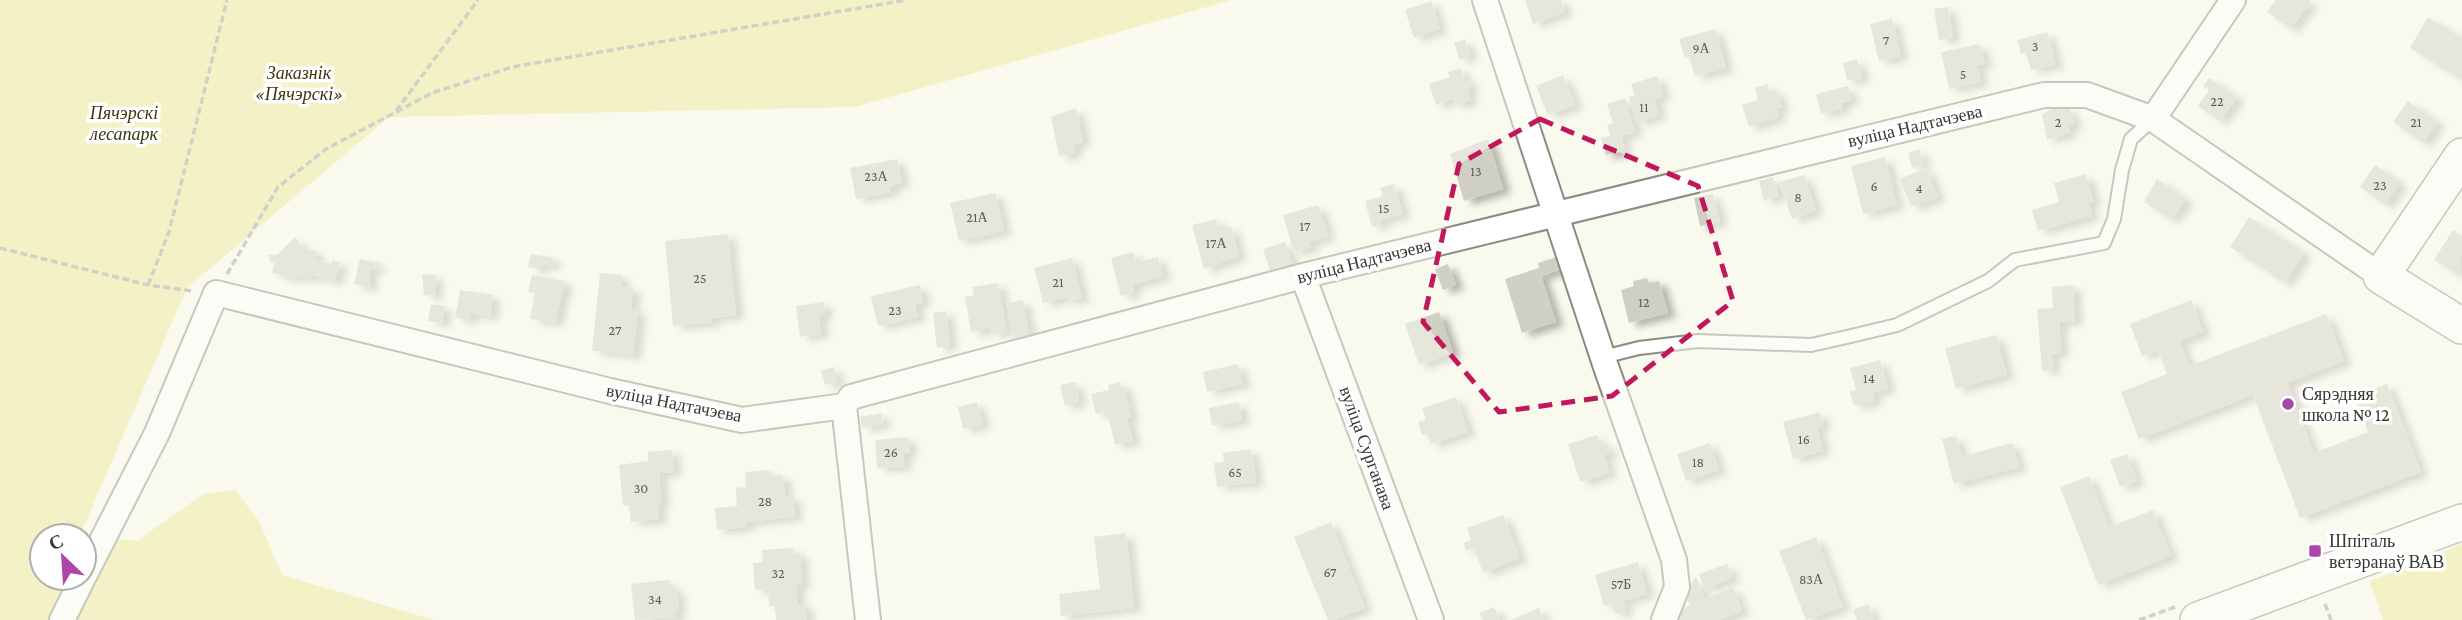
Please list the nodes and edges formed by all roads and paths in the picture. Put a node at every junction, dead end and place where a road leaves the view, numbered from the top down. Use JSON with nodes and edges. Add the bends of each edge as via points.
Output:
{"nodes":[{"id":1,"x":228,"y":0,"type":"edge"},
{"id":2,"x":478,"y":0,"type":"edge"},
{"id":3,"x":905,"y":0,"type":"edge"},
{"id":4,"x":1485,"y":0,"type":"edge"},
{"id":5,"x":2234,"y":0,"type":"edge"},
{"id":6,"x":396,"y":112,"type":"junction"},
{"id":7,"x":2153,"y":119,"type":"junction"},
{"id":8,"x":2462,"y":156,"type":"edge"},
{"id":9,"x":1557,"y":214,"type":"junction"},
{"id":10,"x":0,"y":248,"type":"edge"},
{"id":11,"x":1303,"y":276,"type":"junction"},
{"id":12,"x":2381,"y":276,"type":"junction"},
{"id":13,"x":148,"y":285,"type":"junction"},
{"id":14,"x":216,"y":293,"type":"junction"},
{"id":15,"x":2462,"y":326,"type":"edge"},
{"id":16,"x":1603,"y":357,"type":"junction"},
{"id":17,"x":844,"y":406,"type":"junction"},
{"id":18,"x":2462,"y":522,"type":"edge"},
{"id":19,"x":98,"y":548,"type":"edge"},
{"id":20,"x":76,"y":592,"type":"edge"},
{"id":21,"x":62,"y":620,"type":"edge"},
{"id":22,"x":868,"y":620,"type":"edge"},
{"id":23,"x":1431,"y":620,"type":"edge"},
{"id":24,"x":1664,"y":620,"type":"edge"},
{"id":25,"x":2199,"y":620,"type":"edge"}],
"edges":[{"from":1,"to":13,"type":"path","via":[[169,232]]},
{"from":2,"to":6,"type":"path"},
{"from":3,"to":6,"type":"path","via":[[512,67],[432,93]]},
{"from":4,"to":9,"type":"street"},
{"from":5,"to":7,"type":"street"},
{"from":6,"to":14,"type":"path","via":[[326,149],[278,187]]},
{"from":7,"to":9,"type":"street","name":"вуліца Надтачэева","via":[[2087,95],[2044,95]]},
{"from":7,"to":12,"type":"street","name":"вуліца Надтачэева"},
{"from":7,"to":16,"type":"lane","via":[[2131,139],[2114,219],[2104,243],[2015,260],[1988,281],[1898,325],[1852,336],[1811,345],[1698,341]]},
{"from":8,"to":12,"type":"main road"},
{"from":9,"to":11,"type":"street","name":"вуліца Надтачэева"},
{"from":9,"to":16,"type":"street"},
{"from":10,"to":13,"type":"path"},
{"from":11,"to":17,"type":"street","name":"вуліца Надтачэева","via":[[852,397]]},
{"from":11,"to":23,"type":"street","name":"вуліца Сурганава"},
{"from":12,"to":15,"type":"main road","name":"вуліца Надтачэева"},
{"from":13,"to":14,"type":"path"},
{"from":14,"to":17,"type":"street","name":"вуліца Надтачэева","via":[[742,420]]},
{"from":14,"to":19,"type":"street","via":[[157,433]]},
{"from":16,"to":24,"type":"street","via":[[1674,560],[1677,587]]},
{"from":17,"to":22,"type":"street"},
{"from":18,"to":25,"type":"main road"},
{"from":20,"to":21,"type":"street"}]}
